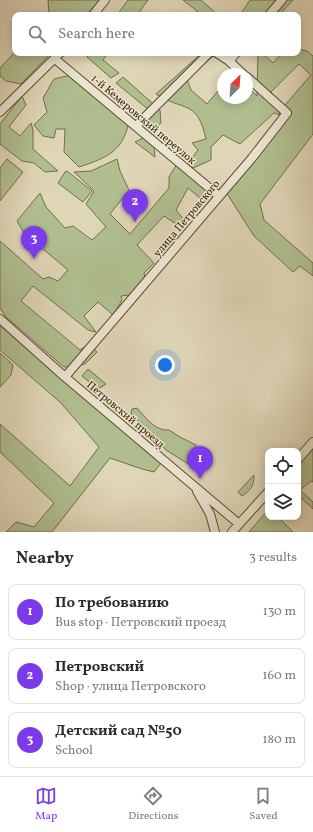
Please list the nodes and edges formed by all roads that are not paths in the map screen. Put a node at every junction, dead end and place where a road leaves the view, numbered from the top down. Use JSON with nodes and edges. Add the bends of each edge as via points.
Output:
{"nodes":[{"id":1,"x":104,"y":0,"type":"edge"},
{"id":2,"x":282,"y":0,"type":"edge"},
{"id":3,"x":95,"y":12,"type":"edge"},
{"id":4,"x":272,"y":12,"type":"edge"},
{"id":5,"x":57,"y":56,"type":"edge"},
{"id":6,"x":206,"y":56,"type":"edge"},
{"id":7,"x":222,"y":56,"type":"edge"},
{"id":8,"x":233,"y":56,"type":"edge"},
{"id":9,"x":229,"y":61,"type":"junction"},
{"id":10,"x":237,"y":68,"type":"edge"},
{"id":11,"x":253,"y":82,"type":"edge"},
{"id":12,"x":0,"y":112,"type":"edge"},
{"id":13,"x":136,"y":126,"type":"junction"},
{"id":14,"x":219,"y":196,"type":"junction"},
{"id":15,"x":0,"y":319,"type":"edge"},
{"id":16,"x":66,"y":377,"type":"junction"},
{"id":17,"x":313,"y":442,"type":"edge"},
{"id":18,"x":301,"y":456,"type":"edge"},
{"id":19,"x":195,"y":487,"type":"junction"},
{"id":20,"x":265,"y":495,"type":"edge"},
{"id":21,"x":240,"y":524,"type":"junction"},
{"id":22,"x":215,"y":532,"type":"edge"},
{"id":23,"x":232,"y":532,"type":"edge"}],
"edges":[{"from":1,"to":3,"type":"street"},
{"from":2,"to":4,"type":"street"},
{"from":5,"to":12,"type":"street"},
{"from":5,"to":13,"type":"street","name":"1-й Кемеровский переулок"},
{"from":6,"to":13,"type":"street"},
{"from":7,"to":9,"type":"street"},
{"from":8,"to":9,"type":"street"},
{"from":9,"to":10,"type":"street"},
{"from":11,"to":14,"type":"street","name":"улица Петровского","via":[[287,113]]},
{"from":13,"to":14,"type":"street","name":"1-й Кемеровский переулок"},
{"from":14,"to":16,"type":"street","name":"улица Петровского"},
{"from":15,"to":16,"type":"street","name":"Петровский проезд"},
{"from":16,"to":19,"type":"street","name":"Петровский проезд"},
{"from":17,"to":18,"type":"street"},
{"from":19,"to":21,"type":"street","name":"Петровский проезд"},
{"from":19,"to":22,"type":"street","via":[[210,514]]},
{"from":20,"to":21,"type":"street"},
{"from":21,"to":23,"type":"street"}]}
